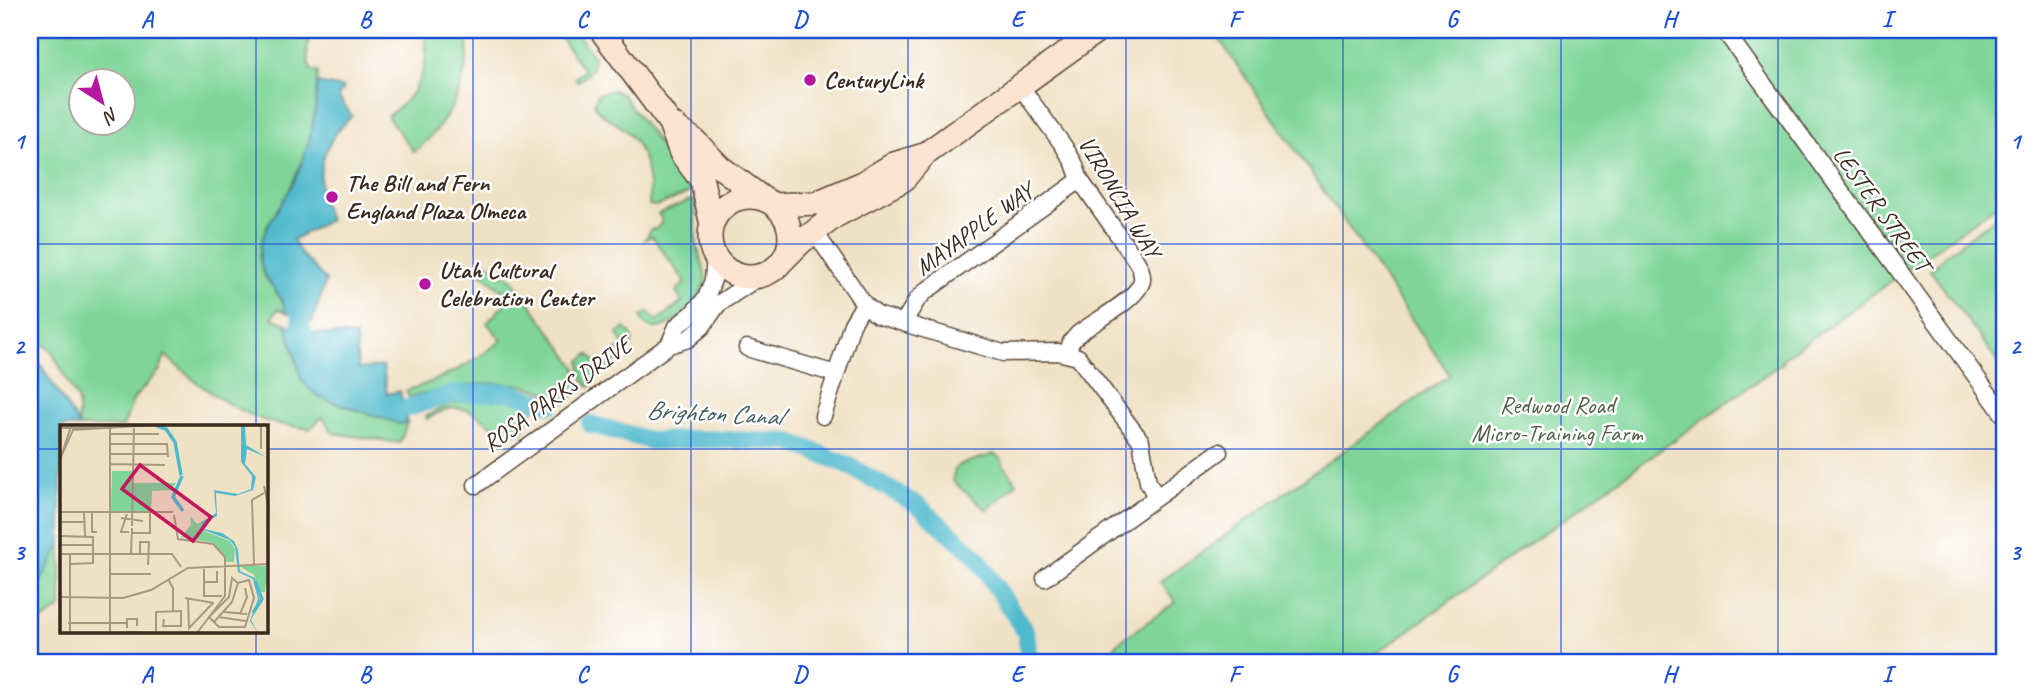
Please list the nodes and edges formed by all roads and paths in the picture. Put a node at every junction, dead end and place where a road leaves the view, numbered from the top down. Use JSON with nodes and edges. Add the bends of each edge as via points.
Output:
{"nodes":[{"id":1,"x":601,"y":30,"type":"edge"},
{"id":2,"x":1098,"y":30,"type":"edge"},
{"id":3,"x":1724,"y":30,"type":"edge"},
{"id":4,"x":1020,"y":86,"type":"junction"},
{"id":5,"x":670,"y":124,"type":"junction"},
{"id":6,"x":924,"y":155,"type":"junction"},
{"id":7,"x":1080,"y":180,"type":"junction"},
{"id":8,"x":769,"y":202,"type":"junction"},
{"id":9,"x":712,"y":225,"type":"junction"},
{"id":10,"x":814,"y":231,"type":"junction"},
{"id":11,"x":715,"y":257,"type":"junction"},
{"id":12,"x":771,"y":269,"type":"junction"},
{"id":13,"x":864,"y":304,"type":"junction"},
{"id":14,"x":903,"y":323,"type":"junction"},
{"id":15,"x":669,"y":345,"type":"junction"},
{"id":16,"x":747,"y":348,"type":"dead end"},
{"id":17,"x":1068,"y":352,"type":"junction"},
{"id":18,"x":836,"y":374,"type":"junction"},
{"id":19,"x":2004,"y":415,"type":"edge"},
{"id":20,"x":823,"y":416,"type":"dead end"},
{"id":21,"x":1219,"y":452,"type":"dead end"},
{"id":22,"x":475,"y":485,"type":"dead end"},
{"id":23,"x":1156,"y":498,"type":"junction"},
{"id":24,"x":1045,"y":578,"type":"dead end"}],
"edges":[{"from":1,"to":5,"type":"street"},
{"from":2,"to":4,"type":"street","name":"ROSA PARKS DRIVE"},
{"from":3,"to":19,"type":"street","name":"LESTER STREET"},
{"from":4,"to":6,"type":"street","name":"ROSA PARKS DRIVE"},
{"from":4,"to":7,"type":"street","name":"VIRONCIA WAY","via":[[1063,145]]},
{"from":5,"to":8,"type":"street"},
{"from":5,"to":9,"type":"street","via":[[681,153],[702,181]]},
{"from":6,"to":8,"type":"street","name":"ROSA PARKS DRIVE","via":[[894,164],[816,203]]},
{"from":6,"to":10,"type":"street","name":"ROSA PARKS DRIVE","via":[[903,180]]},
{"from":7,"to":14,"type":"street","name":"MAYAPPLE WAY","via":[[926,291]]},
{"from":7,"to":17,"type":"street","name":"VIRONCIA WAY","via":[[1139,266],[1142,280],[1134,293],[1078,334]]},
{"from":8,"to":9,"type":"street","via":[[733,201]]},
{"from":8,"to":12,"type":"street","via":[[782,213],[790,233],[786,254]]},
{"from":9,"to":11,"type":"street"},
{"from":10,"to":12,"type":"street","name":"ROSA PARKS DRIVE"},
{"from":10,"to":13,"type":"street"},
{"from":11,"to":12,"type":"street","via":[[741,276]]},
{"from":11,"to":15,"type":"street","name":"ROSA PARKS DRIVE","via":[[706,298],[677,326]]},
{"from":12,"to":15,"type":"street","name":"ROSA PARKS DRIVE","via":[[718,304],[688,339]]},
{"from":13,"to":14,"type":"street","via":[[877,315]]},
{"from":13,"to":18,"type":"street","via":[[852,324]]},
{"from":14,"to":17,"type":"street","via":[[1003,353]]},
{"from":15,"to":22,"type":"street","name":"ROSA PARKS DRIVE"},
{"from":16,"to":18,"type":"street"},
{"from":17,"to":23,"type":"street","via":[[1080,359],[1139,438]]},
{"from":18,"to":20,"type":"street"},
{"from":21,"to":23,"type":"street"},
{"from":23,"to":24,"type":"street"}]}
